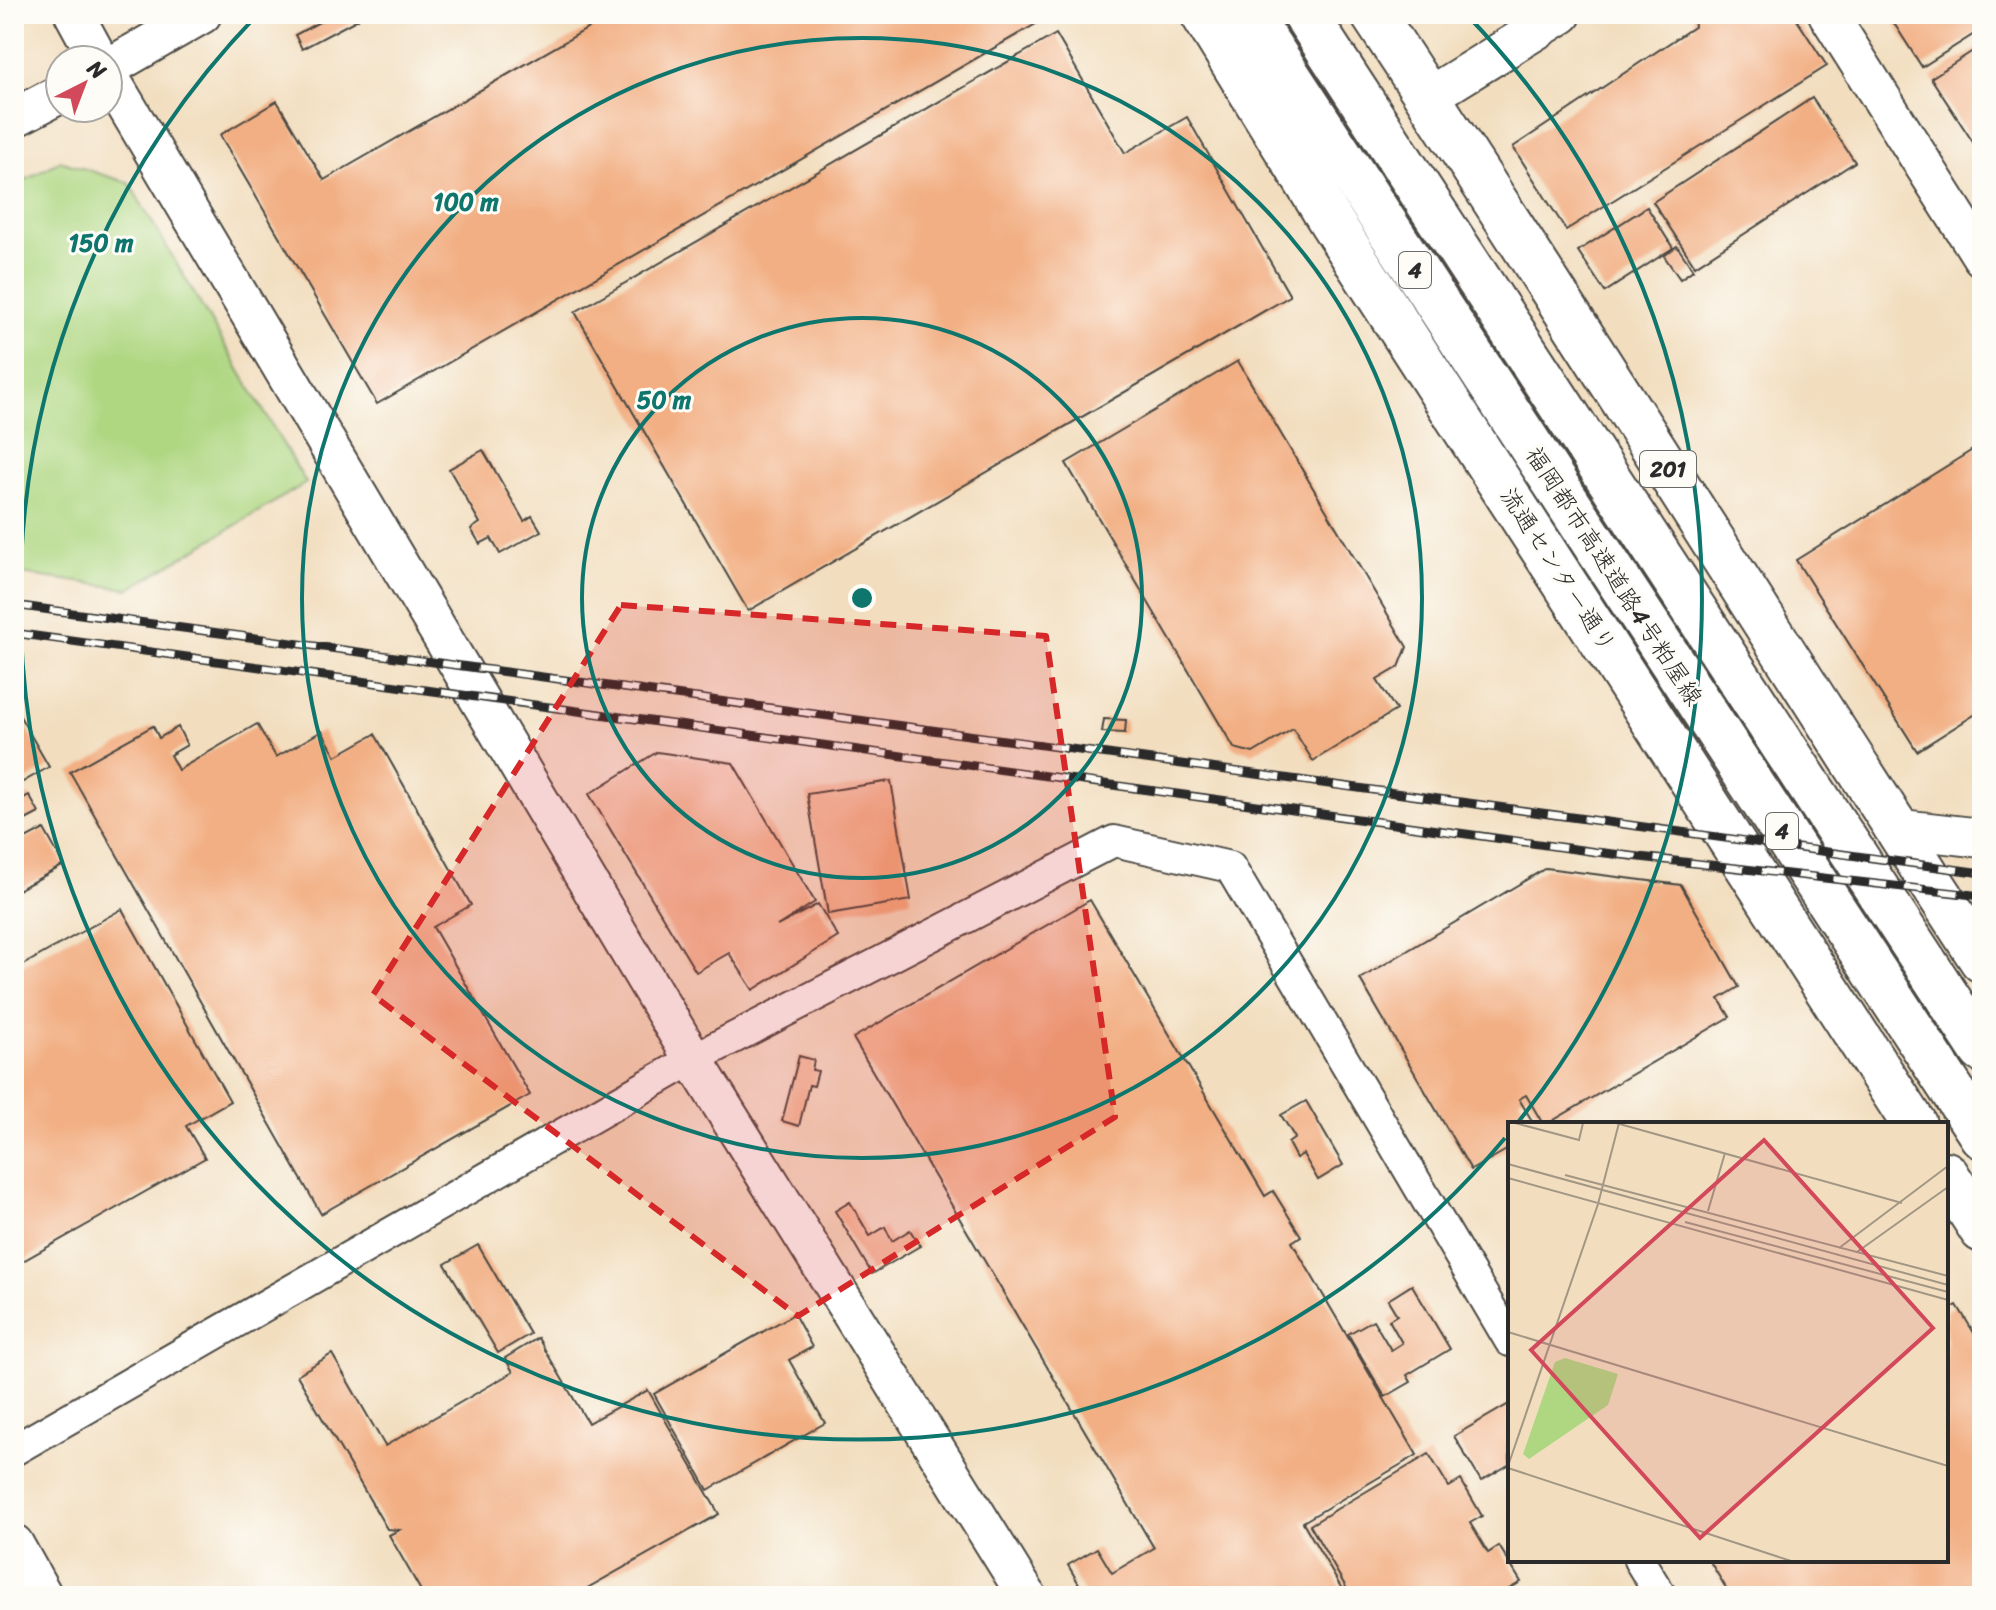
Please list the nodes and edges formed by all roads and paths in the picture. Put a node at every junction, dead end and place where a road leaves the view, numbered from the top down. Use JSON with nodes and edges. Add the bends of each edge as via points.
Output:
{"nodes":[{"id":1,"x":74,"y":14,"type":"edge"},
{"id":2,"x":202,"y":14,"type":"edge"},
{"id":3,"x":1203,"y":14,"type":"edge"},
{"id":4,"x":1248,"y":14,"type":"edge"},
{"id":5,"x":1305,"y":14,"type":"edge"},
{"id":6,"x":1373,"y":14,"type":"edge"},
{"id":7,"x":1562,"y":14,"type":"edge"},
{"id":8,"x":1828,"y":14,"type":"edge"},
{"id":9,"x":90,"y":44,"type":"edge"},
{"id":10,"x":124,"y":59,"type":"edge"},
{"id":11,"x":1428,"y":97,"type":"junction"},
{"id":12,"x":44,"y":102,"type":"edge"},
{"id":13,"x":124,"y":102,"type":"edge"},
{"id":14,"x":14,"y":118,"type":"edge"},
{"id":15,"x":1982,"y":257,"type":"edge"},
{"id":16,"x":1893,"y":828,"type":"junction"},
{"id":17,"x":1982,"y":838,"type":"edge"},
{"id":18,"x":1975,"y":938,"type":"edge"},
{"id":19,"x":1982,"y":1050,"type":"edge"},
{"id":20,"x":693,"y":1059,"type":"junction"},
{"id":21,"x":1913,"y":1122,"type":"edge"},
{"id":22,"x":1982,"y":1136,"type":"edge"},
{"id":23,"x":1948,"y":1177,"type":"edge"},
{"id":24,"x":1982,"y":1230,"type":"edge"},
{"id":25,"x":1508,"y":1338,"type":"edge"},
{"id":26,"x":14,"y":1450,"type":"edge"},
{"id":27,"x":14,"y":1544,"type":"edge"},
{"id":28,"x":1640,"y":1562,"type":"edge"},
{"id":29,"x":43,"y":1596,"type":"edge"},
{"id":30,"x":1027,"y":1596,"type":"edge"},
{"id":31,"x":1661,"y":1596,"type":"edge"}],
"edges":[{"from":1,"to":9,"type":"street"},
{"from":2,"to":10,"type":"street"},
{"from":3,"to":21,"type":"highway","name":"流通センター通り","via":[[1332,223]]},
{"from":4,"to":22,"type":"highway","name":"福岡都市高速道路4号粕屋線","number":"4"},
{"from":5,"to":19,"type":"highway","name":"福岡都市高速道路4号粕屋線","number":"4"},
{"from":6,"to":11,"type":"highway","number":"201"},
{"from":7,"to":11,"type":"street"},
{"from":8,"to":15,"type":"street"},
{"from":11,"to":16,"type":"highway","number":"201"},
{"from":12,"to":14,"type":"street"},
{"from":13,"to":20,"type":"street"},
{"from":16,"to":17,"type":"street"},
{"from":16,"to":18,"type":"highway","number":"201"},
{"from":20,"to":25,"type":"street","via":[[1114,841],[1230,867]]},
{"from":20,"to":26,"type":"street"},
{"from":20,"to":30,"type":"street"},
{"from":23,"to":24,"type":"highway"},
{"from":27,"to":29,"type":"street"},
{"from":28,"to":31,"type":"street"}]}
